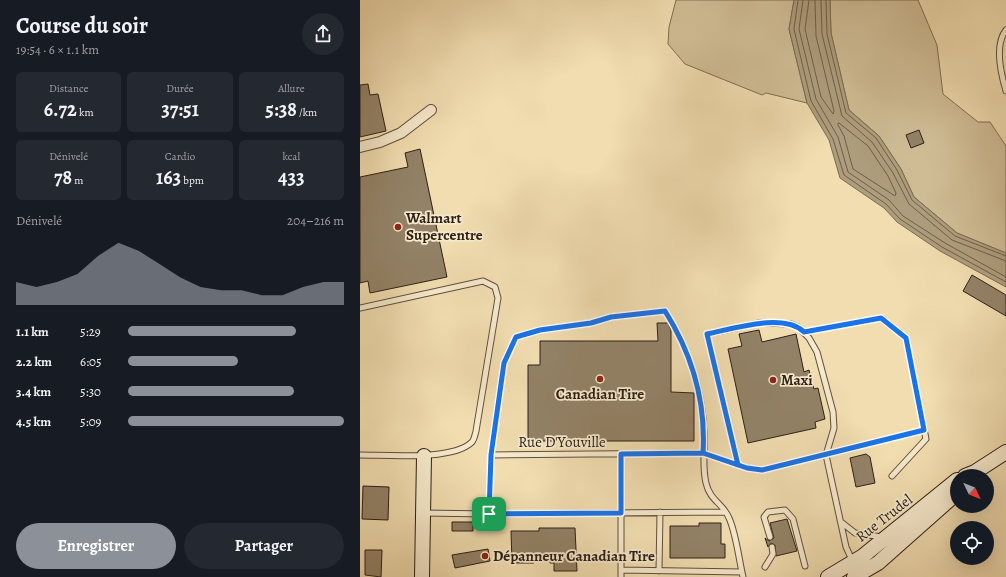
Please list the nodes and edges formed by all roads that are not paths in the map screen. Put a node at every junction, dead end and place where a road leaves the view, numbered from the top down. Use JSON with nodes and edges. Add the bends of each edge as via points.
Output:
{"nodes":[{"id":1,"x":1006,"y":30,"type":"edge"},
{"id":2,"x":1006,"y":91,"type":"edge"},
{"id":3,"x":431,"y":110,"type":"dead end"},
{"id":4,"x":360,"y":147,"type":"edge"},
{"id":5,"x":360,"y":308,"type":"edge"},
{"id":6,"x":804,"y":332,"type":"junction"},
{"id":7,"x":924,"y":430,"type":"junction"},
{"id":8,"x":1006,"y":452,"type":"edge"},
{"id":9,"x":703,"y":453,"type":"junction"},
{"id":10,"x":621,"y":454,"type":"junction"},
{"id":11,"x":360,"y":455,"type":"edge"},
{"id":12,"x":491,"y":455,"type":"junction"},
{"id":13,"x":826,"y":455,"type":"junction"},
{"id":14,"x":424,"y":456,"type":"junction"},
{"id":15,"x":738,"y":465,"type":"junction"},
{"id":16,"x":980,"y":469,"type":"edge"},
{"id":17,"x":892,"y":476,"type":"dead end"},
{"id":18,"x":950,"y":486,"type":"edge"},
{"id":19,"x":950,"y":499,"type":"edge"},
{"id":20,"x":660,"y":512,"type":"junction"},
{"id":21,"x":726,"y":512,"type":"junction"},
{"id":22,"x":422,"y":513,"type":"junction"},
{"id":23,"x":621,"y":513,"type":"junction"},
{"id":24,"x":489,"y":514,"type":"junction"},
{"id":25,"x":841,"y":522,"type":"junction"},
{"id":26,"x":770,"y":537,"type":"dead end"},
{"id":27,"x":887,"y":538,"type":"junction"},
{"id":28,"x":772,"y":547,"type":"dead end"},
{"id":29,"x":765,"y":566,"type":"dead end"},
{"id":30,"x":805,"y":566,"type":"dead end"},
{"id":31,"x":621,"y":570,"type":"junction"},
{"id":32,"x":659,"y":571,"type":"junction"},
{"id":33,"x":859,"y":574,"type":"edge"},
{"id":34,"x":742,"y":575,"type":"edge"},
{"id":35,"x":422,"y":577,"type":"edge"},
{"id":36,"x":621,"y":577,"type":"edge"},
{"id":37,"x":828,"y":577,"type":"edge"}],
"edges":[{"from":1,"to":2,"type":"lane","via":[[1001,38],[999,50]]},
{"from":3,"to":4,"type":"street","via":[[402,133]]},
{"from":5,"to":14,"type":"lane","via":[[483,281],[495,287],[498,298],[473,441],[456,452]]},
{"from":6,"to":7,"type":"lane","via":[[881,318],[906,338]]},
{"from":6,"to":13,"type":"lane","via":[[817,352],[833,412],[834,428]]},
{"from":6,"to":15,"type":"lane","via":[[791,324],[759,323],[707,334]]},
{"from":7,"to":13,"type":"lane","name":"Rue D'Youville"},
{"from":7,"to":17,"type":"lane","via":[[926,439]]},
{"from":8,"to":16,"type":"main road"},
{"from":9,"to":10,"type":"lane","name":"Rue D'Youville"},
{"from":9,"to":12,"type":"lane","via":[[704,434],[696,380],[679,333],[665,311],[611,317],[516,337],[504,363]]},
{"from":9,"to":15,"type":"lane","name":"Rue D'Youville"},
{"from":9,"to":21,"type":"lane","via":[[706,482],[711,497]]},
{"from":10,"to":12,"type":"lane","name":"Rue D'Youville"},
{"from":10,"to":23,"type":"lane"},
{"from":11,"to":14,"type":"lane"},
{"from":12,"to":24,"type":"lane"},
{"from":13,"to":15,"type":"lane","name":"Rue D'Youville","via":[[762,470]]},
{"from":13,"to":25,"type":"lane"},
{"from":14,"to":22,"type":"main road"},
{"from":18,"to":27,"type":"main road","name":"Rue Trudel"},
{"from":19,"to":33,"type":"main road","name":"Rue Trudel","via":[[878,563]]},
{"from":20,"to":21,"type":"lane"},
{"from":20,"to":23,"type":"lane"},
{"from":20,"to":32,"type":"lane"},
{"from":21,"to":34,"type":"lane"},
{"from":22,"to":24,"type":"lane"},
{"from":22,"to":35,"type":"main road"},
{"from":23,"to":24,"type":"lane"},
{"from":23,"to":31,"type":"lane"},
{"from":25,"to":27,"type":"lane","via":[[855,533]]},
{"from":25,"to":33,"type":"lane","via":[[846,547]]},
{"from":26,"to":30,"type":"lane","via":[[764,517],[768,512],[785,510],[793,519]]},
{"from":27,"to":33,"type":"main road","name":"Rue Trudel"},
{"from":28,"to":29,"type":"lane","via":[[773,554]]},
{"from":31,"to":32,"type":"lane"},
{"from":31,"to":36,"type":"lane"},
{"from":32,"to":34,"type":"lane"},
{"from":33,"to":37,"type":"main road","name":"Rue Trudel"}]}
